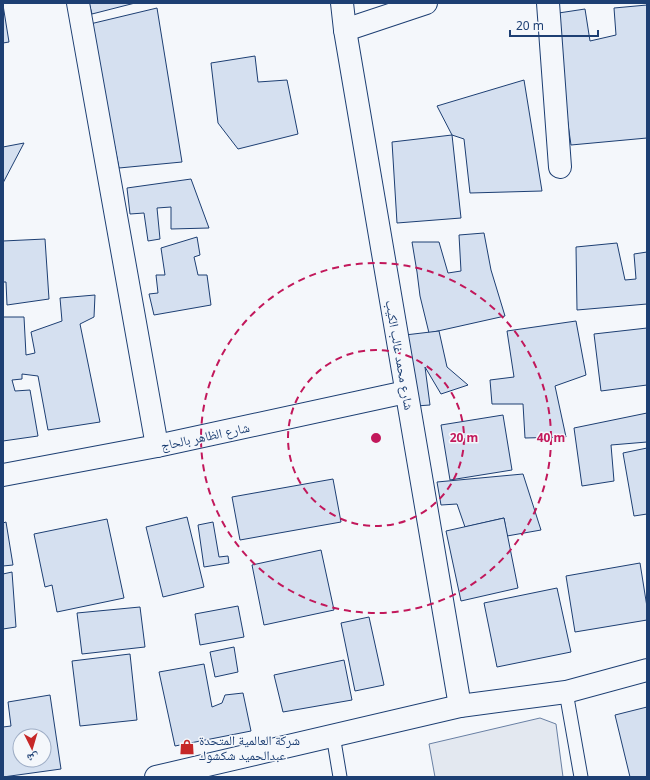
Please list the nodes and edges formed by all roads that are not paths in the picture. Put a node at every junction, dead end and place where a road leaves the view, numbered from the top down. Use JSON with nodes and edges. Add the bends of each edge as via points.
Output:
{"nodes":[{"id":1,"x":78,"y":3,"type":"edge"},
{"id":2,"x":342,"y":3,"type":"edge"},
{"id":3,"x":426,"y":3,"type":"edge"},
{"id":4,"x":548,"y":3,"type":"edge"},
{"id":5,"x":345,"y":30,"type":"junction"},
{"id":6,"x":560,"y":167,"type":"dead end"},
{"id":7,"x":406,"y":392,"type":"junction"},
{"id":8,"x":157,"y":446,"type":"junction"},
{"id":9,"x":3,"y":475,"type":"edge"},
{"id":10,"x":647,"y":670,"type":"edge"},
{"id":11,"x":566,"y":692,"type":"junction"},
{"id":12,"x":460,"y":706,"type":"junction"},
{"id":13,"x":333,"y":735,"type":"junction"},
{"id":14,"x":183,"y":774,"type":"edge"},
{"id":15,"x":156,"y":777,"type":"edge"},
{"id":16,"x":340,"y":777,"type":"edge"},
{"id":17,"x":581,"y":777,"type":"edge"}],
"edges":[{"from":1,"to":8,"type":"street"},
{"from":2,"to":5,"type":"street","name":"شارع محمد غالب الكيب"},
{"from":3,"to":5,"type":"street"},
{"from":4,"to":6,"type":"street"},
{"from":5,"to":7,"type":"street","name":"شارع محمد غالب الكيب"},
{"from":7,"to":8,"type":"street","name":"شارع الظاهر بالحاج"},
{"from":7,"to":12,"type":"street","name":"شارع محمد غالب الكيب"},
{"from":8,"to":9,"type":"street","name":"شارع الظاهر بالحاج"},
{"from":10,"to":11,"type":"street"},
{"from":11,"to":12,"type":"street"},
{"from":11,"to":17,"type":"lane"},
{"from":12,"to":13,"type":"street"},
{"from":13,"to":14,"type":"street"},
{"from":13,"to":16,"type":"lane"},
{"from":14,"to":15,"type":"street"}]}
